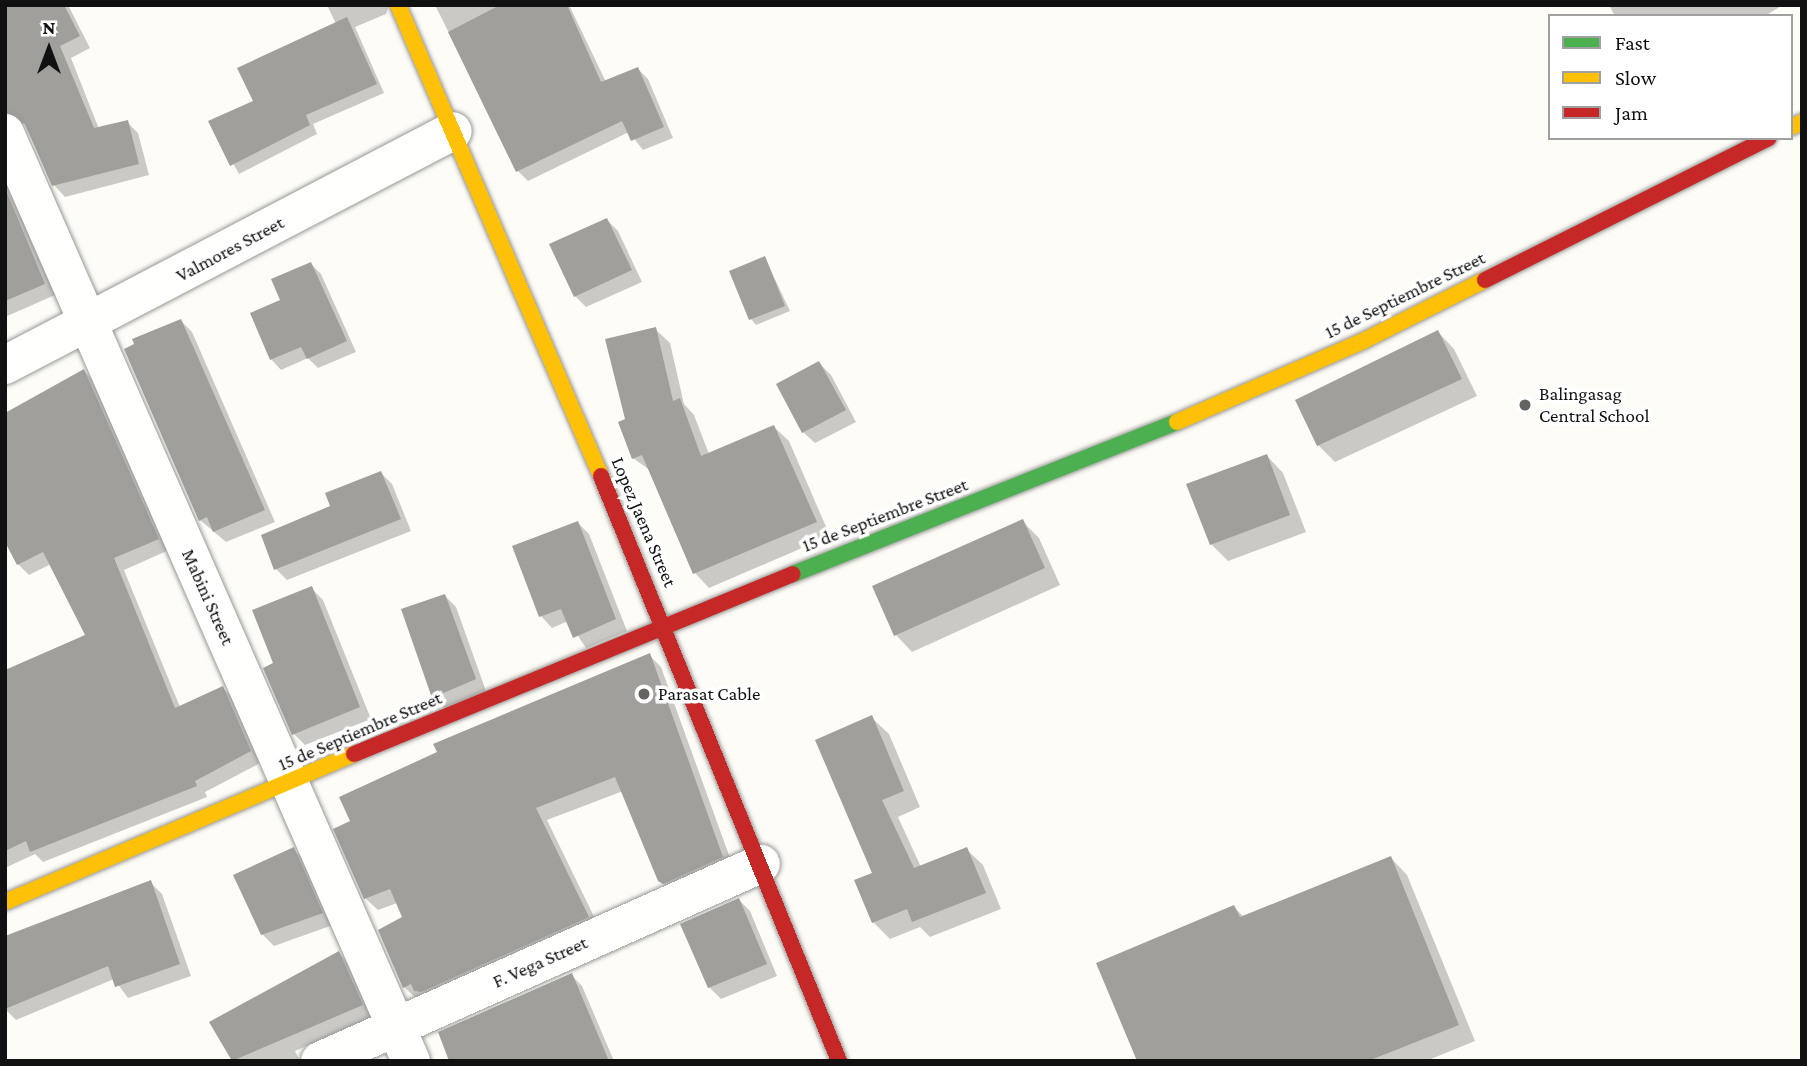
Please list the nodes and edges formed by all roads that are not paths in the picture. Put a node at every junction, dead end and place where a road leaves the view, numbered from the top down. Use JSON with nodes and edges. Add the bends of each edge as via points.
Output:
{"nodes":[{"id":1,"x":398,"y":5,"type":"edge"},
{"id":2,"x":453,"y":131,"type":"junction"},
{"id":3,"x":5,"y":133,"type":"edge"},
{"id":4,"x":1764,"y":140,"type":"edge"},
{"id":5,"x":88,"y":325,"type":"junction"},
{"id":6,"x":5,"y":365,"type":"edge"},
{"id":7,"x":664,"y":623,"type":"junction"},
{"id":8,"x":290,"y":784,"type":"junction"},
{"id":9,"x":761,"y":864,"type":"junction"},
{"id":10,"x":5,"y":902,"type":"edge"},
{"id":11,"x":396,"y":1026,"type":"junction"},
{"id":12,"x":320,"y":1061,"type":"edge"},
{"id":13,"x":411,"y":1061,"type":"edge"},
{"id":14,"x":839,"y":1061,"type":"edge"}],
"edges":[{"from":1,"to":2,"type":"main road","name":"Lopez Jaena Street"},
{"from":2,"to":5,"type":"street","name":"Valmores Street"},
{"from":2,"to":7,"type":"main road","name":"Lopez Jaena Street"},
{"from":3,"to":5,"type":"street","name":"Mabini Street"},
{"from":4,"to":7,"type":"main road","name":"15 de Septiembre Street","via":[[1351,346],[1107,453]]},
{"from":5,"to":6,"type":"street","name":"Valmores Street"},
{"from":5,"to":8,"type":"street","name":"Mabini Street"},
{"from":7,"to":8,"type":"main road","name":"15 de Septiembre Street"},
{"from":7,"to":9,"type":"main road","name":"Lopez Jaena Street"},
{"from":8,"to":10,"type":"main road","name":"15 de Septiembre Street"},
{"from":8,"to":11,"type":"street","name":"Mabini Street"},
{"from":9,"to":11,"type":"street","name":"F. Vega Street"},
{"from":9,"to":14,"type":"main road","name":"Lopez Jaena Street"},
{"from":11,"to":12,"type":"street","name":"F. Vega Street"},
{"from":11,"to":13,"type":"street","name":"Mabini Street"}]}
